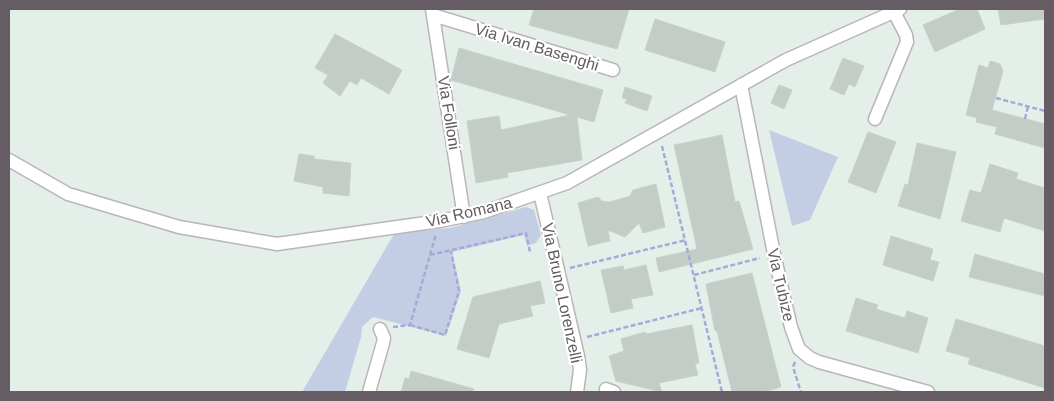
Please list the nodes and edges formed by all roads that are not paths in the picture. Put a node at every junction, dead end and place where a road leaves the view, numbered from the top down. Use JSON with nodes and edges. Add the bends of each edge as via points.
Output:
{"nodes":[{"id":1,"x":897,"y":10,"type":"edge"},
{"id":2,"x":433,"y":12,"type":"edge"},
{"id":3,"x":613,"y":70,"type":"dead end"},
{"id":4,"x":741,"y":85,"type":"junction"},
{"id":5,"x":875,"y":119,"type":"dead end"},
{"id":6,"x":9,"y":160,"type":"edge"},
{"id":7,"x":540,"y":193,"type":"junction"},
{"id":8,"x":464,"y":217,"type":"junction"},
{"id":9,"x":380,"y":329,"type":"road end"},
{"id":10,"x":369,"y":392,"type":"edge"},
{"id":11,"x":576,"y":392,"type":"edge"},
{"id":12,"x":928,"y":392,"type":"edge"}],
"edges":[{"from":1,"to":4,"type":"street","name":"Via Romana","via":[[786,60]]},
{"from":1,"to":5,"type":"street","via":[[907,42]]},
{"from":2,"to":3,"type":"street","name":"Via Ivan Basenghi"},
{"from":2,"to":8,"type":"street","name":"Via Folloni"},
{"from":4,"to":7,"type":"street","name":"Via Romana","via":[[578,177]]},
{"from":4,"to":12,"type":"street","name":"Via Tubize","via":[[774,254],[799,349],[820,362]]},
{"from":6,"to":8,"type":"street","name":"Via Romana","via":[[68,194],[178,227],[277,244]]},
{"from":7,"to":8,"type":"street","name":"Via Romana"},
{"from":7,"to":11,"type":"street","name":"Via Bruno Lorenzelli","via":[[575,340],[580,370]]},
{"from":9,"to":10,"type":"street","via":[[383,344]]}]}
